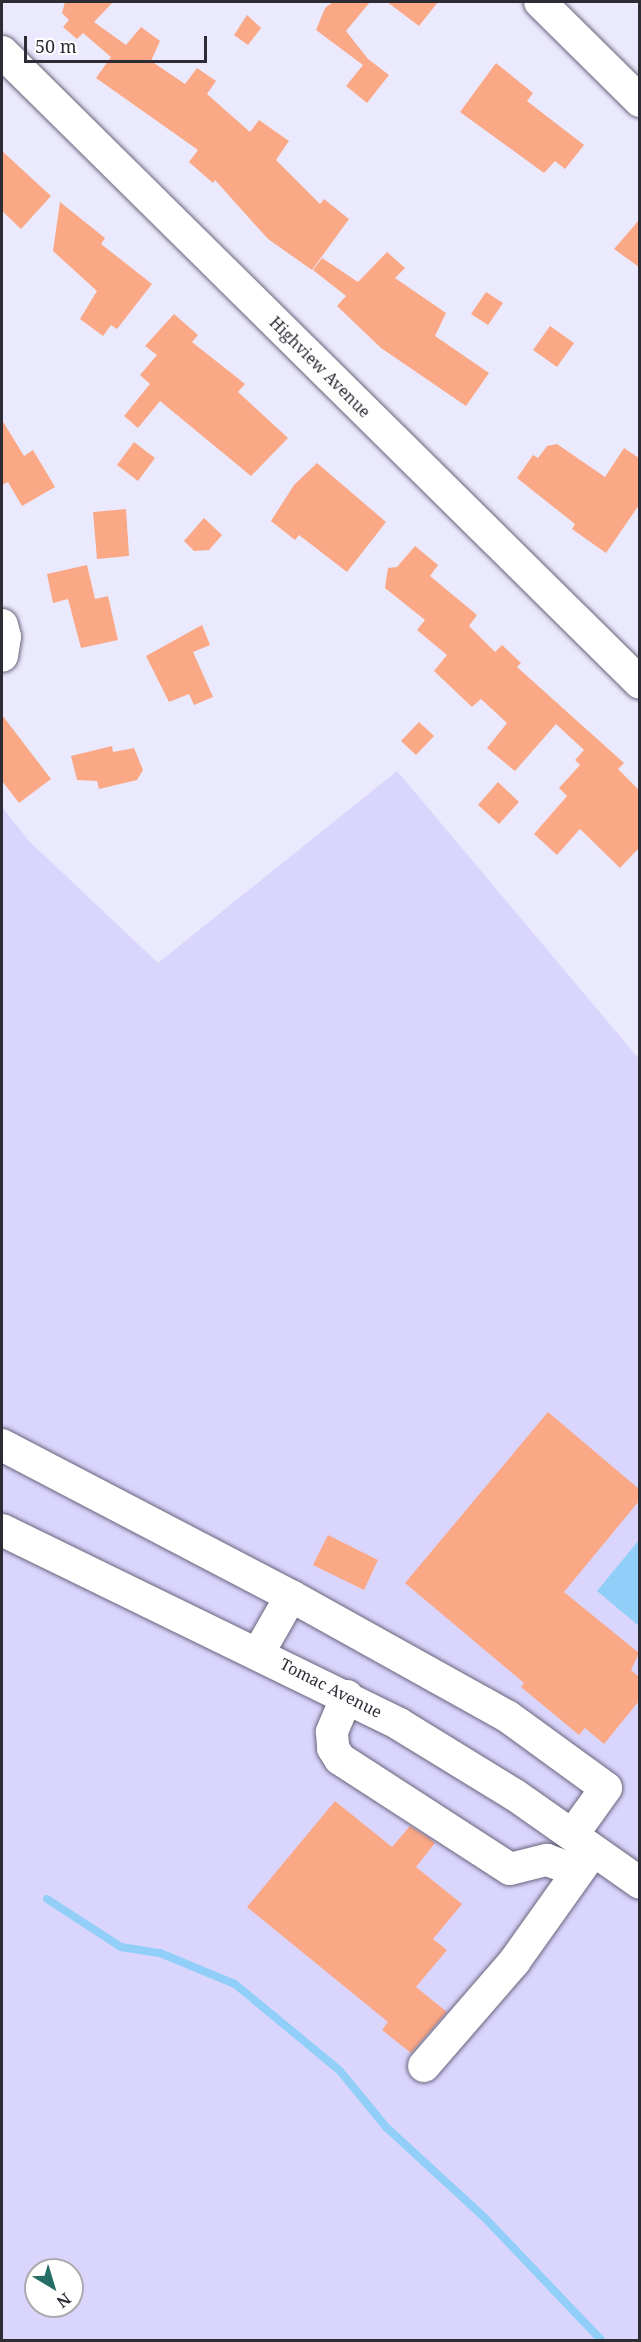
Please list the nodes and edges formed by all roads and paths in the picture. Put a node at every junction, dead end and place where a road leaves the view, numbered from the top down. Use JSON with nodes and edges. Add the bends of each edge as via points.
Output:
{"nodes":[{"id":1,"x":540,"y":2,"type":"edge"},
{"id":2,"x":2,"y":52,"type":"edge"},
{"id":3,"x":639,"y":101,"type":"edge"},
{"id":4,"x":2,"y":625,"type":"edge"},
{"id":5,"x":2,"y":656,"type":"edge"},
{"id":6,"x":639,"y":683,"type":"edge"},
{"id":7,"x":2,"y":1445,"type":"edge"},
{"id":8,"x":2,"y":1530,"type":"edge"},
{"id":9,"x":291,"y":1596,"type":"junction"},
{"id":10,"x":259,"y":1652,"type":"junction"},
{"id":11,"x":348,"y":1696,"type":"junction"},
{"id":12,"x":582,"y":1852,"type":"junction"},
{"id":13,"x":639,"y":1882,"type":"edge"},
{"id":14,"x":424,"y":2066,"type":"dead end"}],
"edges":[{"from":1,"to":3,"type":"street"},
{"from":2,"to":6,"type":"street","name":"Highview Avenue"},
{"from":4,"to":5,"type":"street"},
{"from":7,"to":9,"type":"street"},
{"from":8,"to":10,"type":"street","name":"Tomac Avenue"},
{"from":9,"to":10,"type":"street"},
{"from":9,"to":12,"type":"street","via":[[507,1716],[606,1788]]},
{"from":10,"to":11,"type":"street","name":"Tomac Avenue"},
{"from":11,"to":12,"type":"street","name":"Tomac Avenue","via":[[464,1762]]},
{"from":11,"to":12,"type":"street","via":[[332,1732],[333,1748],[340,1760],[510,1869]]},
{"from":12,"to":13,"type":"street","name":"Tomac Avenue"},
{"from":12,"to":14,"type":"street","via":[[514,1962]]}]}
